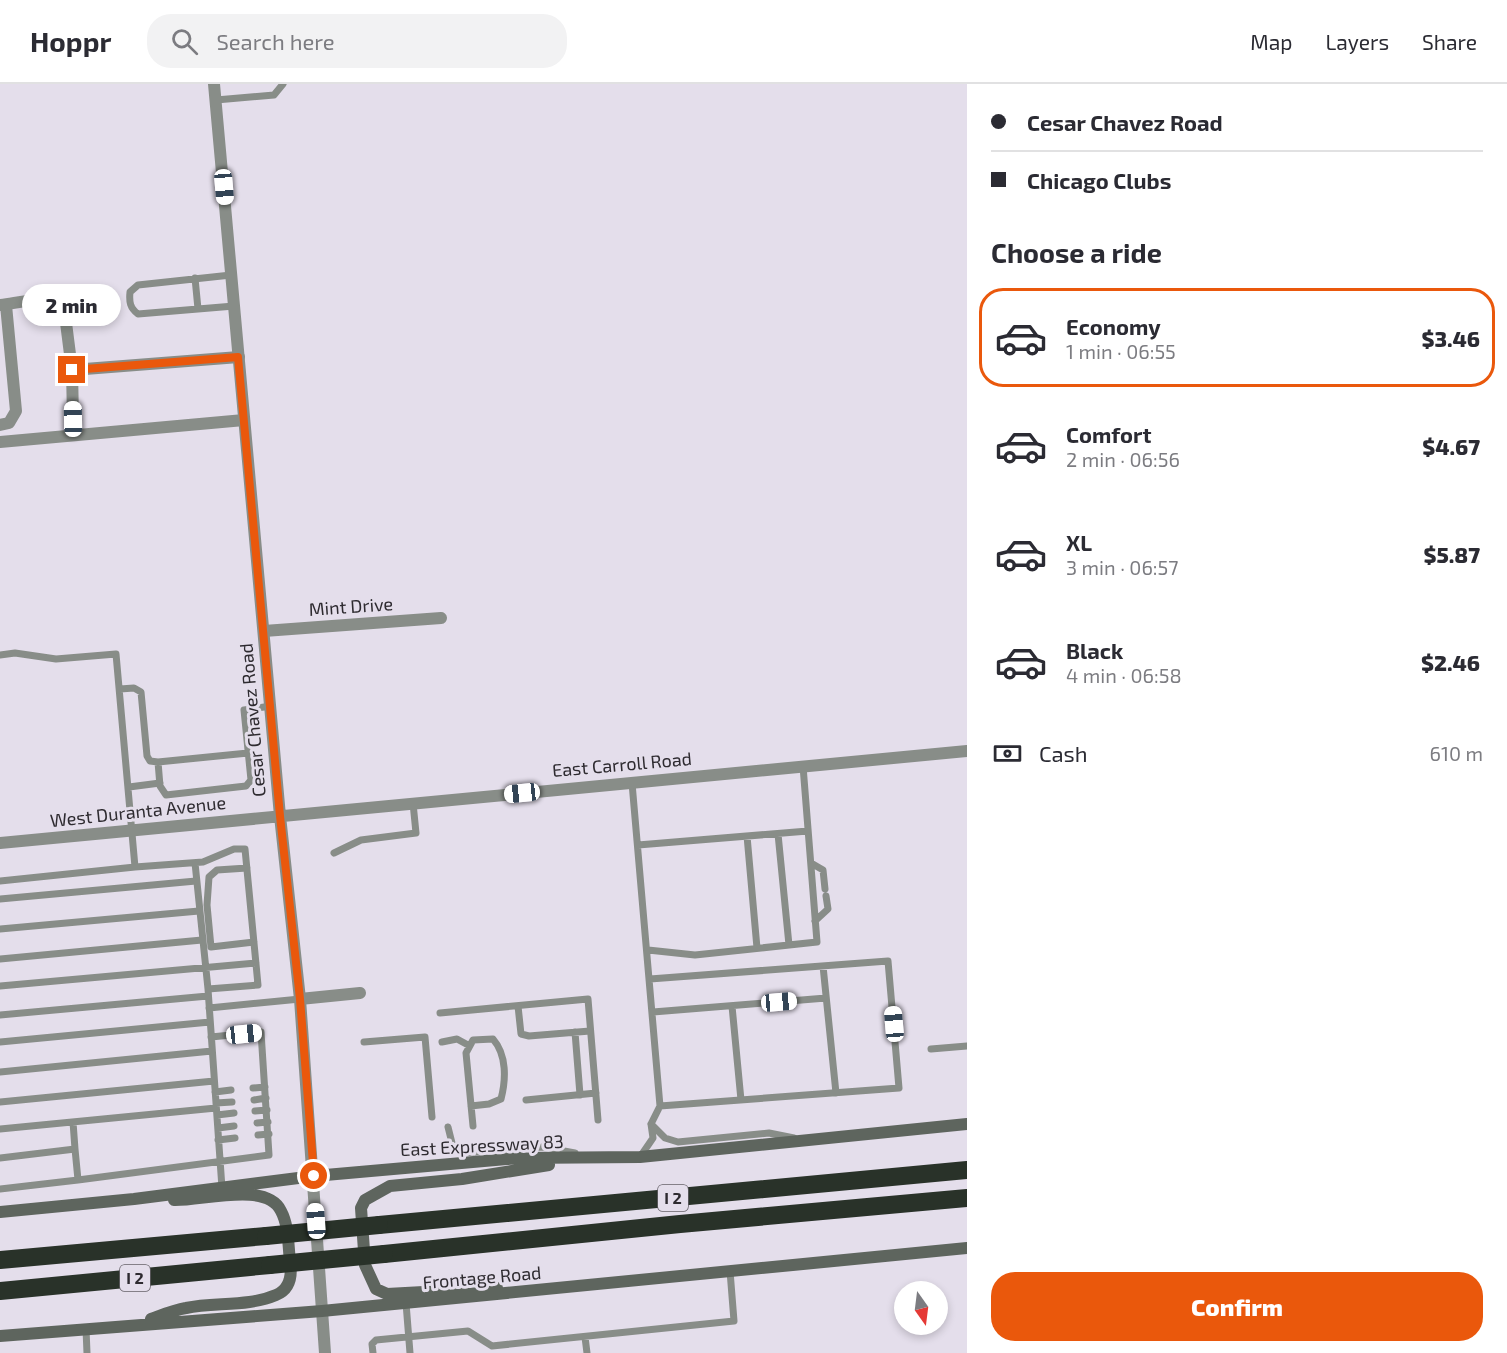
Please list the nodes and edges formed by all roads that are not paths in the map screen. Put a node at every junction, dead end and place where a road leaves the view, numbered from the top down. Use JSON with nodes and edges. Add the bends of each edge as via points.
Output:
{"nodes":[{"id":1,"x":214,"y":84,"type":"edge"},
{"id":2,"x":283,"y":84,"type":"edge"},
{"id":3,"x":216,"y":100,"type":"junction"},
{"id":4,"x":231,"y":275,"type":"junction"},
{"id":5,"x":195,"y":278,"type":"junction"},
{"id":6,"x":3,"y":305,"type":"edge"},
{"id":7,"x":234,"y":306,"type":"junction"},
{"id":8,"x":198,"y":309,"type":"junction"},
{"id":9,"x":238,"y":357,"type":"junction"},
{"id":10,"x":72,"y":370,"type":"junction"},
{"id":11,"x":73,"y":419,"type":"dead end"},
{"id":12,"x":244,"y":420,"type":"junction"},
{"id":13,"x":0,"y":425,"type":"edge"},
{"id":14,"x":0,"y":442,"type":"edge"},
{"id":15,"x":441,"y":618,"type":"dead end"},
{"id":16,"x":264,"y":631,"type":"junction"},
{"id":17,"x":0,"y":654,"type":"edge"},
{"id":18,"x":120,"y":688,"type":"junction"},
{"id":19,"x":271,"y":706,"type":"junction"},
{"id":20,"x":967,"y":751,"type":"edge"},
{"id":21,"x":248,"y":753,"type":"junction"},
{"id":22,"x":158,"y":762,"type":"junction"},
{"id":23,"x":803,"y":766,"type":"junction"},
{"id":24,"x":160,"y":783,"type":"junction"},
{"id":25,"x":632,"y":783,"type":"junction"},
{"id":26,"x":129,"y":787,"type":"junction"},
{"id":27,"x":413,"y":803,"type":"junction"},
{"id":28,"x":280,"y":816,"type":"junction"},
{"id":29,"x":133,"y":830,"type":"junction"},
{"id":30,"x":808,"y":831,"type":"junction"},
{"id":31,"x":778,"y":834,"type":"junction"},
{"id":32,"x":747,"y":836,"type":"junction"},
{"id":33,"x":0,"y":843,"type":"edge"},
{"id":34,"x":638,"y":845,"type":"junction"},
{"id":35,"x":334,"y":853,"type":"dead end"},
{"id":36,"x":195,"y":863,"type":"junction"},
{"id":37,"x":811,"y":863,"type":"junction"},
{"id":38,"x":135,"y":867,"type":"junction"},
{"id":39,"x":247,"y":868,"type":"junction"},
{"id":40,"x":196,"y":880,"type":"junction"},
{"id":41,"x":0,"y":881,"type":"edge"},
{"id":42,"x":0,"y":899,"type":"edge"},
{"id":43,"x":199,"y":911,"type":"junction"},
{"id":44,"x":815,"y":921,"type":"junction"},
{"id":45,"x":0,"y":929,"type":"edge"},
{"id":46,"x":254,"y":942,"type":"junction"},
{"id":47,"x":202,"y":944,"type":"junction"},
{"id":48,"x":789,"y":945,"type":"junction"},
{"id":49,"x":211,"y":946,"type":"junction"},
{"id":50,"x":757,"y":948,"type":"junction"},
{"id":51,"x":648,"y":950,"type":"junction"},
{"id":52,"x":0,"y":959,"type":"edge"},
{"id":53,"x":256,"y":963,"type":"junction"},
{"id":54,"x":823,"y":966,"type":"junction"},
{"id":55,"x":204,"y":967,"type":"junction"},
{"id":56,"x":651,"y":979,"type":"junction"},
{"id":57,"x":0,"y":986,"type":"edge"},
{"id":58,"x":208,"y":992,"type":"junction"},
{"id":59,"x":360,"y":993,"type":"dead end"},
{"id":60,"x":826,"y":998,"type":"junction"},
{"id":61,"x":300,"y":999,"type":"junction"},
{"id":62,"x":518,"y":1006,"type":"junction"},
{"id":63,"x":732,"y":1006,"type":"junction"},
{"id":64,"x":209,"y":1008,"type":"junction"},
{"id":65,"x":653,"y":1012,"type":"junction"},
{"id":66,"x":440,"y":1013,"type":"dead end"},
{"id":67,"x":0,"y":1015,"type":"edge"},
{"id":68,"x":210,"y":1022,"type":"junction"},
{"id":69,"x":590,"y":1031,"type":"junction"},
{"id":70,"x":575,"y":1032,"type":"junction"},
{"id":71,"x":211,"y":1037,"type":"junction"},
{"id":72,"x":0,"y":1042,"type":"edge"},
{"id":73,"x":364,"y":1042,"type":"dead end"},
{"id":74,"x":442,"y":1042,"type":"dead end"},
{"id":75,"x":468,"y":1045,"type":"junction"},
{"id":76,"x":967,"y":1046,"type":"edge"},
{"id":77,"x":931,"y":1049,"type":"dead end"},
{"id":78,"x":212,"y":1051,"type":"junction"},
{"id":79,"x":0,"y":1072,"type":"edge"},
{"id":80,"x":214,"y":1081,"type":"junction"},
{"id":81,"x":265,"y":1087,"type":"junction"},
{"id":82,"x":253,"y":1088,"type":"dead end"},
{"id":83,"x":231,"y":1090,"type":"dead end"},
{"id":84,"x":215,"y":1092,"type":"junction"},
{"id":85,"x":836,"y":1093,"type":"junction"},
{"id":86,"x":596,"y":1094,"type":"junction"},
{"id":87,"x":580,"y":1095,"type":"junction"},
{"id":88,"x":266,"y":1098,"type":"junction"},
{"id":89,"x":254,"y":1100,"type":"dead end"},
{"id":90,"x":741,"y":1100,"type":"junction"},
{"id":91,"x":526,"y":1101,"type":"dead end"},
{"id":92,"x":0,"y":1102,"type":"edge"},
{"id":93,"x":232,"y":1102,"type":"dead end"},
{"id":94,"x":471,"y":1106,"type":"junction"},
{"id":95,"x":660,"y":1106,"type":"junction"},
{"id":96,"x":216,"y":1109,"type":"junction"},
{"id":97,"x":267,"y":1110,"type":"junction"},
{"id":98,"x":255,"y":1111,"type":"dead end"},
{"id":99,"x":234,"y":1113,"type":"dead end"},
{"id":100,"x":432,"y":1117,"type":"dead end"},
{"id":101,"x":598,"y":1120,"type":"dead end"},
{"id":102,"x":73,"y":1122,"type":"junction"},
{"id":103,"x":268,"y":1122,"type":"junction"},
{"id":104,"x":256,"y":1123,"type":"dead end"},
{"id":105,"x":651,"y":1124,"type":"junction"},
{"id":106,"x":967,"y":1124,"type":"edge"},
{"id":107,"x":234,"y":1126,"type":"dead end"},
{"id":108,"x":473,"y":1126,"type":"dead end"},
{"id":109,"x":448,"y":1127,"type":"dead end"},
{"id":110,"x":218,"y":1128,"type":"junction"},
{"id":111,"x":0,"y":1129,"type":"edge"},
{"id":112,"x":269,"y":1134,"type":"junction"},
{"id":113,"x":258,"y":1135,"type":"dead end"},
{"id":114,"x":235,"y":1138,"type":"dead end"},
{"id":115,"x":218,"y":1140,"type":"junction"},
{"id":116,"x":811,"y":1141,"type":"junction"},
{"id":117,"x":75,"y":1149,"type":"junction"},
{"id":118,"x":640,"y":1157,"type":"junction"},
{"id":119,"x":0,"y":1158,"type":"edge"},
{"id":120,"x":601,"y":1159,"type":"junction"},
{"id":121,"x":220,"y":1162,"type":"junction"},
{"id":122,"x":967,"y":1163,"type":"edge"},
{"id":123,"x":967,"y":1170,"type":"edge"},
{"id":124,"x":314,"y":1176,"type":"junction"},
{"id":125,"x":892,"y":1177,"type":"junction"},
{"id":126,"x":78,"y":1180,"type":"junction"},
{"id":127,"x":222,"y":1188,"type":"junction"},
{"id":128,"x":0,"y":1189,"type":"edge"},
{"id":129,"x":967,"y":1198,"type":"edge"},
{"id":130,"x":134,"y":1199,"type":"junction"},
{"id":131,"x":967,"y":1210,"type":"edge"},
{"id":132,"x":0,"y":1212,"type":"edge"},
{"id":133,"x":809,"y":1212,"type":"junction"},
{"id":134,"x":967,"y":1248,"type":"edge"},
{"id":135,"x":0,"y":1259,"type":"edge"},
{"id":136,"x":730,"y":1271,"type":"junction"},
{"id":137,"x":539,"y":1290,"type":"junction"},
{"id":138,"x":0,"y":1291,"type":"edge"},
{"id":139,"x":406,"y":1303,"type":"junction"},
{"id":140,"x":322,"y":1311,"type":"junction"},
{"id":141,"x":130,"y":1325,"type":"junction"},
{"id":142,"x":86,"y":1329,"type":"junction"},
{"id":143,"x":0,"y":1336,"type":"edge"},
{"id":144,"x":409,"y":1336,"type":"junction"},
{"id":145,"x":585,"y":1337,"type":"junction"},
{"id":146,"x":501,"y":1349,"type":"edge"},
{"id":147,"x":87,"y":1353,"type":"edge"},
{"id":148,"x":325,"y":1353,"type":"edge"},
{"id":149,"x":373,"y":1353,"type":"edge"},
{"id":150,"x":410,"y":1353,"type":"edge"},
{"id":151,"x":586,"y":1353,"type":"edge"}],
"edges":[{"from":1,"to":3,"type":"street","name":"Cesar Chavez Road"},
{"from":2,"to":3,"type":"lane","via":[[274,95]]},
{"from":3,"to":4,"type":"street","name":"Cesar Chavez Road"},
{"from":4,"to":5,"type":"lane"},
{"from":4,"to":7,"type":"street","name":"Cesar Chavez Road"},
{"from":5,"to":8,"type":"lane"},
{"from":5,"to":8,"type":"lane","via":[[138,285],[130,292],[130,299],[132,310],[138,314]]},
{"from":6,"to":10,"type":"street","via":[[46,300],[64,307]]},
{"from":6,"to":13,"type":"street","via":[[16,411],[9,423]]},
{"from":7,"to":8,"type":"lane"},
{"from":7,"to":9,"type":"street","name":"Cesar Chavez Road"},
{"from":9,"to":10,"type":"street"},
{"from":9,"to":12,"type":"street","name":"Cesar Chavez Road"},
{"from":10,"to":11,"type":"street"},
{"from":12,"to":14,"type":"street"},
{"from":12,"to":16,"type":"street","name":"Cesar Chavez Road"},
{"from":15,"to":16,"type":"street","name":"Mint Drive"},
{"from":16,"to":19,"type":"street","name":"Cesar Chavez Road"},
{"from":17,"to":18,"type":"lane","via":[[56,659],[116,654]]},
{"from":18,"to":22,"type":"lane","via":[[141,692],[147,756],[150,762]]},
{"from":18,"to":26,"type":"lane"},
{"from":19,"to":21,"type":"lane","via":[[244,710]]},
{"from":19,"to":28,"type":"street","name":"Cesar Chavez Road"},
{"from":20,"to":23,"type":"street","name":"East Carroll Road"},
{"from":21,"to":22,"type":"lane"},
{"from":21,"to":24,"type":"lane","via":[[251,780],[246,786],[166,795]]},
{"from":22,"to":24,"type":"lane"},
{"from":23,"to":25,"type":"street","name":"East Carroll Road"},
{"from":23,"to":30,"type":"lane"},
{"from":24,"to":26,"type":"lane"},
{"from":25,"to":27,"type":"street","name":"East Carroll Road"},
{"from":25,"to":34,"type":"lane"},
{"from":26,"to":29,"type":"lane"},
{"from":27,"to":28,"type":"street","name":"East Carroll Road"},
{"from":27,"to":35,"type":"lane","via":[[416,833],[361,840]]},
{"from":28,"to":29,"type":"street","name":"West Duranta Avenue"},
{"from":28,"to":61,"type":"street","name":"Cesar Chavez Road"},
{"from":29,"to":33,"type":"street","name":"West Duranta Avenue"},
{"from":29,"to":38,"type":"lane"},
{"from":30,"to":31,"type":"lane"},
{"from":30,"to":37,"type":"lane"},
{"from":31,"to":32,"type":"lane"},
{"from":31,"to":48,"type":"lane"},
{"from":32,"to":34,"type":"lane"},
{"from":32,"to":50,"type":"lane"},
{"from":34,"to":51,"type":"lane"},
{"from":36,"to":38,"type":"lane"},
{"from":36,"to":39,"type":"lane","via":[[245,849]]},
{"from":36,"to":40,"type":"lane"},
{"from":37,"to":44,"type":"lane"},
{"from":37,"to":44,"type":"lane","via":[[823,870],[828,909]]},
{"from":38,"to":41,"type":"lane"},
{"from":39,"to":46,"type":"lane"},
{"from":39,"to":49,"type":"lane","via":[[217,870],[209,877]]},
{"from":40,"to":42,"type":"lane"},
{"from":40,"to":43,"type":"lane"},
{"from":43,"to":45,"type":"lane"},
{"from":43,"to":47,"type":"lane"},
{"from":44,"to":48,"type":"lane","via":[[817,942]]},
{"from":46,"to":49,"type":"lane"},
{"from":46,"to":53,"type":"lane"},
{"from":47,"to":49,"type":"lane"},
{"from":47,"to":52,"type":"lane"},
{"from":47,"to":55,"type":"lane"},
{"from":48,"to":50,"type":"lane"},
{"from":50,"to":51,"type":"lane","via":[[694,955]]},
{"from":51,"to":56,"type":"lane"},
{"from":53,"to":55,"type":"lane"},
{"from":53,"to":58,"type":"lane","via":[[258,985]]},
{"from":54,"to":56,"type":"lane"},
{"from":54,"to":60,"type":"lane"},
{"from":54,"to":85,"type":"lane","via":[[888,961],[899,1088]]},
{"from":55,"to":57,"type":"lane"},
{"from":55,"to":58,"type":"lane"},
{"from":56,"to":65,"type":"lane"},
{"from":58,"to":64,"type":"lane"},
{"from":58,"to":67,"type":"lane"},
{"from":59,"to":61,"type":"street"},
{"from":60,"to":63,"type":"lane"},
{"from":60,"to":85,"type":"lane"},
{"from":61,"to":64,"type":"lane"},
{"from":61,"to":124,"type":"street","name":"Cesar Chavez Road"},
{"from":62,"to":66,"type":"lane"},
{"from":62,"to":69,"type":"lane","via":[[588,999]]},
{"from":62,"to":70,"type":"lane","via":[[521,1034]]},
{"from":63,"to":65,"type":"lane"},
{"from":63,"to":90,"type":"lane"},
{"from":64,"to":68,"type":"lane"},
{"from":65,"to":95,"type":"lane"},
{"from":68,"to":71,"type":"lane"},
{"from":68,"to":72,"type":"lane"},
{"from":69,"to":70,"type":"lane"},
{"from":69,"to":86,"type":"lane"},
{"from":70,"to":87,"type":"lane"},
{"from":71,"to":78,"type":"lane"},
{"from":71,"to":81,"type":"lane","via":[[261,1032]]},
{"from":73,"to":100,"type":"lane","via":[[425,1037]]},
{"from":74,"to":75,"type":"lane","via":[[457,1039]]},
{"from":75,"to":94,"type":"lane"},
{"from":75,"to":94,"type":"lane","via":[[473,1040],[493,1039],[500,1046],[505,1079],[501,1099]]},
{"from":76,"to":77,"type":"lane"},
{"from":78,"to":79,"type":"lane"},
{"from":78,"to":80,"type":"lane"},
{"from":80,"to":84,"type":"lane"},
{"from":80,"to":92,"type":"lane"},
{"from":81,"to":82,"type":"lane"},
{"from":81,"to":88,"type":"lane"},
{"from":83,"to":84,"type":"lane"},
{"from":84,"to":96,"type":"lane"},
{"from":85,"to":90,"type":"lane"},
{"from":86,"to":87,"type":"lane"},
{"from":86,"to":101,"type":"lane"},
{"from":87,"to":91,"type":"lane"},
{"from":88,"to":89,"type":"lane"},
{"from":88,"to":97,"type":"lane"},
{"from":90,"to":95,"type":"lane"},
{"from":93,"to":96,"type":"lane"},
{"from":94,"to":108,"type":"lane"},
{"from":95,"to":105,"type":"lane"},
{"from":96,"to":99,"type":"lane"},
{"from":96,"to":102,"type":"lane"},
{"from":96,"to":110,"type":"lane"},
{"from":97,"to":98,"type":"lane"},
{"from":97,"to":103,"type":"lane"},
{"from":102,"to":111,"type":"lane"},
{"from":102,"to":117,"type":"lane"},
{"from":103,"to":104,"type":"lane"},
{"from":103,"to":112,"type":"lane"},
{"from":105,"to":116,"type":"lane","via":[[665,1138],[678,1142],[769,1133]]},
{"from":105,"to":118,"type":"lane","via":[[653,1138]]},
{"from":106,"to":116,"type":"main road","name":"East Expressway 83"},
{"from":107,"to":110,"type":"lane"},
{"from":109,"to":120,"type":"lane","via":[[452,1143],[461,1153],[542,1146]]},
{"from":110,"to":115,"type":"lane"},
{"from":112,"to":113,"type":"lane"},
{"from":112,"to":121,"type":"lane","via":[[270,1155]]},
{"from":114,"to":115,"type":"lane"},
{"from":115,"to":121,"type":"lane"},
{"from":116,"to":118,"type":"main road","name":"East Expressway 83"},
{"from":117,"to":119,"type":"lane"},
{"from":117,"to":126,"type":"lane"},
{"from":118,"to":120,"type":"main road","name":"East Expressway 83"},
{"from":120,"to":124,"type":"main road","name":"East Expressway 83","via":[[518,1158]]},
{"from":120,"to":137,"type":"main road","via":[[390,1186],[365,1200],[361,1208],[365,1265],[376,1289],[387,1294],[478,1287]]},
{"from":121,"to":126,"type":"lane"},
{"from":121,"to":127,"type":"lane"},
{"from":122,"to":125,"type":"highway"},
{"from":123,"to":125,"type":"highway","number":"I 2"},
{"from":124,"to":127,"type":"main road","name":"East Expressway 83"},
{"from":124,"to":140,"type":"street","name":"Cesar Chavez Road"},
{"from":125,"to":135,"type":"highway","number":"I 2","bridge":true},
{"from":126,"to":128,"type":"lane"},
{"from":127,"to":130,"type":"main road","name":"East Expressway 83"},
{"from":129,"to":133,"type":"highway","number":"I 2"},
{"from":130,"to":132,"type":"main road","name":"East Expressway 83"},
{"from":130,"to":141,"type":"main road","via":[[190,1200],[243,1194],[272,1200],[281,1210],[286,1226],[292,1272],[289,1285],[278,1295],[186,1308]]},
{"from":131,"to":133,"type":"highway"},
{"from":133,"to":138,"type":"highway","number":"I 2","bridge":true},
{"from":134,"to":136,"type":"main road","name":"Frontage Road"},
{"from":136,"to":137,"type":"main road","name":"Frontage Road"},
{"from":136,"to":145,"type":"lane","via":[[734,1321]]},
{"from":137,"to":139,"type":"main road","name":"Frontage Road"},
{"from":139,"to":140,"type":"main road","name":"Frontage Road"},
{"from":139,"to":144,"type":"lane"},
{"from":140,"to":141,"type":"main road","name":"Frontage Road"},
{"from":140,"to":148,"type":"street","name":"Cesar Chavez Road"},
{"from":141,"to":142,"type":"main road","name":"Frontage Road"},
{"from":142,"to":143,"type":"main road","name":"Frontage Road"},
{"from":142,"to":147,"type":"lane"},
{"from":144,"to":146,"type":"lane","via":[[468,1331]]},
{"from":144,"to":149,"type":"lane","via":[[376,1340]]},
{"from":144,"to":150,"type":"lane"},
{"from":145,"to":146,"type":"lane"},
{"from":145,"to":151,"type":"lane"}]}
